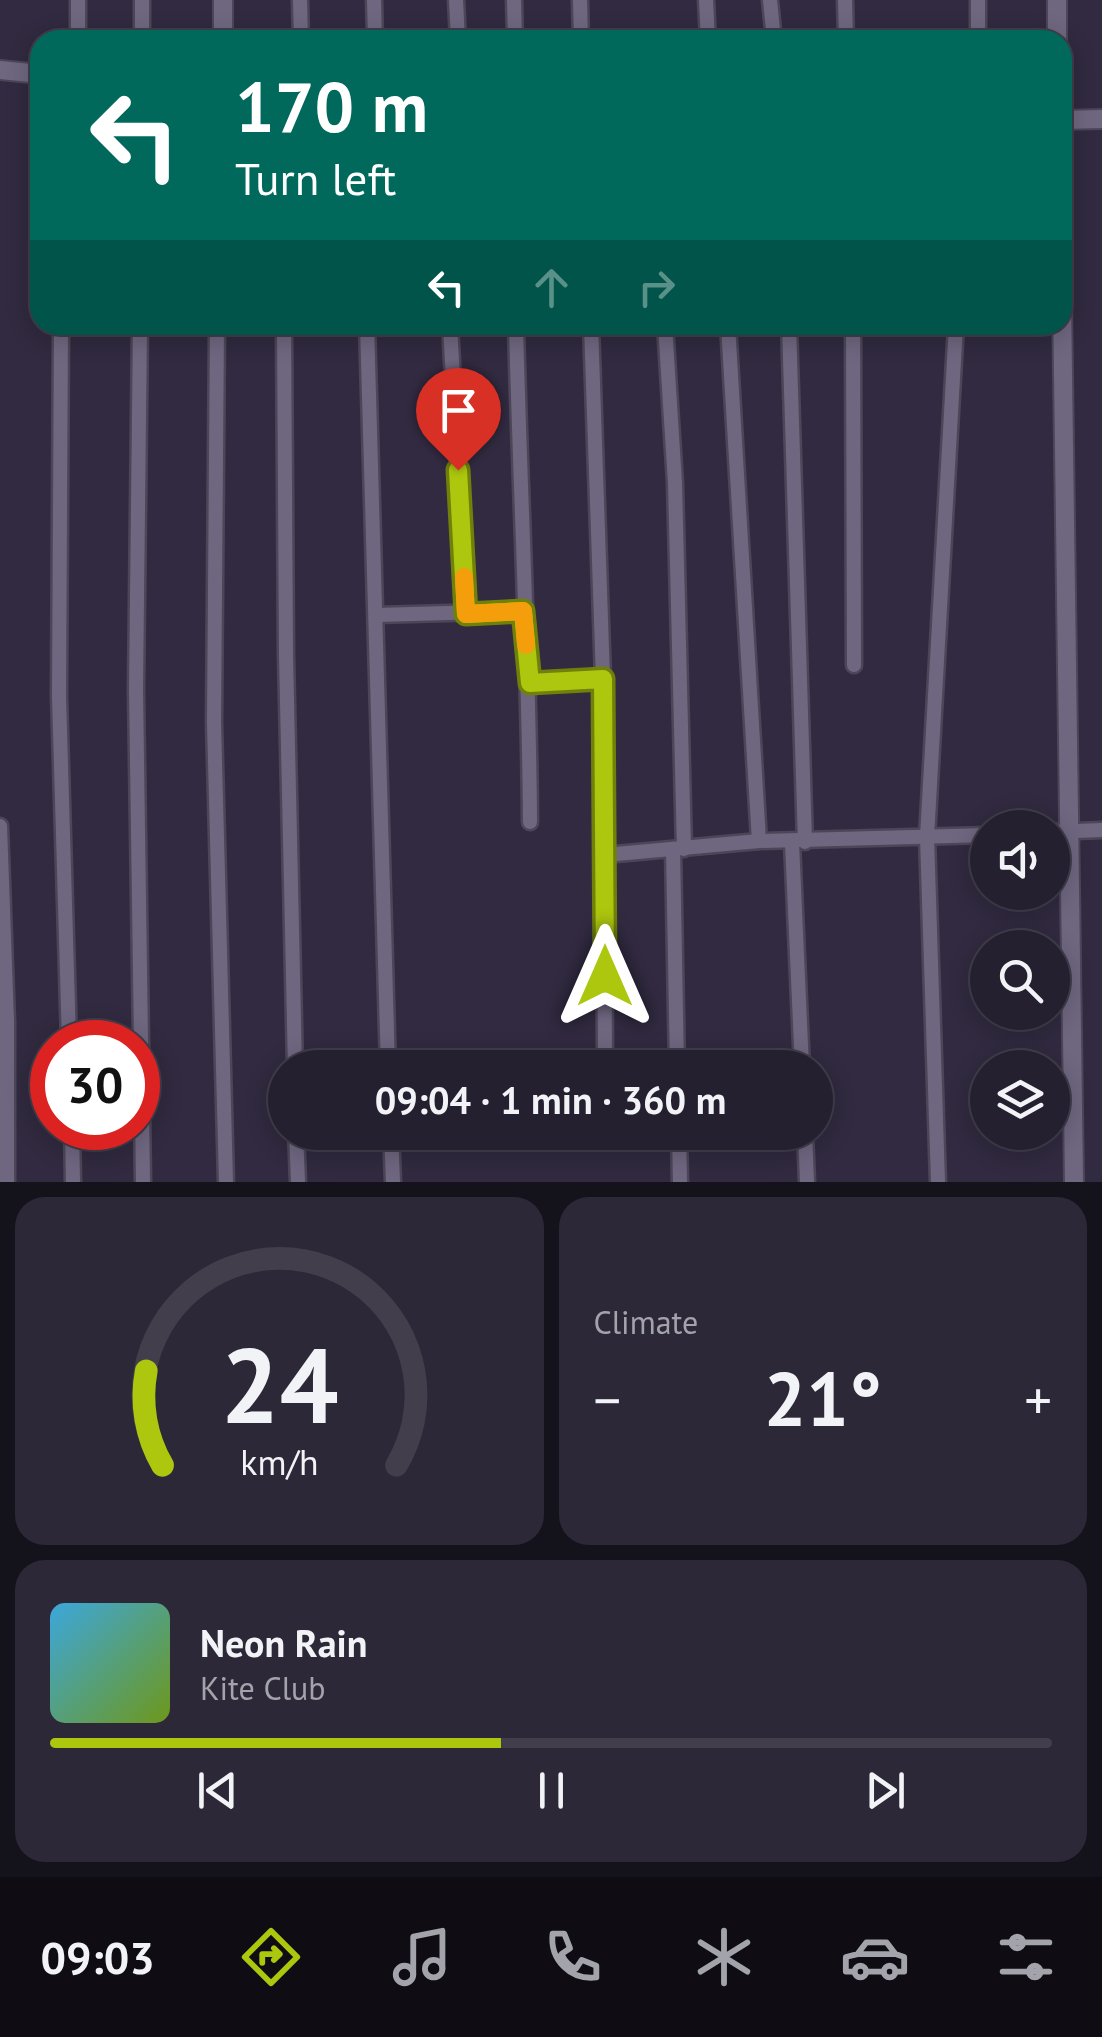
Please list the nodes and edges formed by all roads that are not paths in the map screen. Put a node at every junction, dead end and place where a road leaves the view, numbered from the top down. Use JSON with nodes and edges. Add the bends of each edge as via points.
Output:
{"nodes":[{"id":1,"x":78,"y":0,"type":"edge"},
{"id":2,"x":142,"y":0,"type":"edge"},
{"id":3,"x":223,"y":0,"type":"edge"},
{"id":4,"x":300,"y":0,"type":"edge"},
{"id":5,"x":374,"y":0,"type":"edge"},
{"id":6,"x":456,"y":0,"type":"edge"},
{"id":7,"x":514,"y":0,"type":"edge"},
{"id":8,"x":580,"y":0,"type":"edge"},
{"id":9,"x":706,"y":0,"type":"edge"},
{"id":10,"x":770,"y":0,"type":"edge"},
{"id":11,"x":844,"y":0,"type":"edge"},
{"id":12,"x":978,"y":0,"type":"edge"},
{"id":13,"x":1057,"y":0,"type":"edge"},
{"id":14,"x":78,"y":30,"type":"edge"},
{"id":15,"x":142,"y":30,"type":"edge"},
{"id":16,"x":223,"y":30,"type":"edge"},
{"id":17,"x":301,"y":30,"type":"edge"},
{"id":18,"x":375,"y":30,"type":"edge"},
{"id":19,"x":458,"y":30,"type":"edge"},
{"id":20,"x":515,"y":30,"type":"edge"},
{"id":21,"x":581,"y":30,"type":"edge"},
{"id":22,"x":708,"y":30,"type":"edge"},
{"id":23,"x":773,"y":30,"type":"edge"},
{"id":24,"x":846,"y":30,"type":"edge"},
{"id":25,"x":978,"y":30,"type":"edge"},
{"id":26,"x":1058,"y":30,"type":"edge"},
{"id":27,"x":0,"y":70,"type":"edge"},
{"id":28,"x":30,"y":73,"type":"edge"},
{"id":29,"x":1102,"y":119,"type":"edge"},
{"id":30,"x":1072,"y":120,"type":"edge"},
{"id":31,"x":60,"y":335,"type":"edge"},
{"id":32,"x":140,"y":335,"type":"edge"},
{"id":33,"x":217,"y":335,"type":"edge"},
{"id":34,"x":284,"y":335,"type":"edge"},
{"id":35,"x":366,"y":335,"type":"edge"},
{"id":36,"x":451,"y":335,"type":"edge"},
{"id":37,"x":516,"y":335,"type":"edge"},
{"id":38,"x":591,"y":335,"type":"edge"},
{"id":39,"x":666,"y":335,"type":"edge"},
{"id":40,"x":729,"y":335,"type":"edge"},
{"id":41,"x":789,"y":335,"type":"edge"},
{"id":42,"x":853,"y":335,"type":"edge"},
{"id":43,"x":955,"y":335,"type":"edge"},
{"id":44,"x":1062,"y":335,"type":"edge"},
{"id":45,"x":523,"y":611,"type":"junction"},
{"id":46,"x":466,"y":614,"type":"junction"},
{"id":47,"x":378,"y":615,"type":"junction"},
{"id":48,"x":854,"y":665,"type":"dead end"},
{"id":49,"x":603,"y":679,"type":"junction"},
{"id":50,"x":530,"y":683,"type":"junction"},
{"id":51,"x":1062,"y":810,"type":"edge"},
{"id":52,"x":530,"y":822,"type":"dead end"},
{"id":53,"x":0,"y":826,"type":"edge"},
{"id":54,"x":1102,"y":830,"type":"edge"},
{"id":55,"x":1070,"y":832,"type":"edge"},
{"id":56,"x":970,"y":836,"type":"edge"},
{"id":57,"x":928,"y":837,"type":"junction"},
{"id":58,"x":759,"y":842,"type":"junction"},
{"id":59,"x":799,"y":842,"type":"junction"},
{"id":60,"x":679,"y":849,"type":"junction"},
{"id":61,"x":605,"y":855,"type":"junction"},
{"id":62,"x":1065,"y":910,"type":"edge"},
{"id":63,"x":68,"y":1020,"type":"edge"},
{"id":64,"x":295,"y":1050,"type":"edge"},
{"id":65,"x":388,"y":1050,"type":"edge"},
{"id":66,"x":605,"y":1050,"type":"edge"},
{"id":67,"x":678,"y":1050,"type":"edge"},
{"id":68,"x":802,"y":1050,"type":"edge"},
{"id":69,"x":73,"y":1150,"type":"edge"},
{"id":70,"x":297,"y":1150,"type":"edge"},
{"id":71,"x":392,"y":1150,"type":"edge"},
{"id":72,"x":679,"y":1150,"type":"edge"},
{"id":73,"x":806,"y":1150,"type":"edge"},
{"id":74,"x":7,"y":1182,"type":"edge"},
{"id":75,"x":74,"y":1182,"type":"edge"},
{"id":76,"x":143,"y":1182,"type":"edge"},
{"id":77,"x":226,"y":1182,"type":"edge"},
{"id":78,"x":298,"y":1182,"type":"edge"},
{"id":79,"x":393,"y":1182,"type":"edge"},
{"id":80,"x":680,"y":1182,"type":"edge"},
{"id":81,"x":807,"y":1182,"type":"edge"},
{"id":82,"x":938,"y":1182,"type":"edge"},
{"id":83,"x":1074,"y":1182,"type":"edge"}],
"edges":[{"from":1,"to":14,"type":"street"},
{"from":2,"to":15,"type":"street"},
{"from":3,"to":16,"type":"street"},
{"from":4,"to":17,"type":"street"},
{"from":5,"to":18,"type":"street"},
{"from":6,"to":19,"type":"street"},
{"from":7,"to":20,"type":"street"},
{"from":8,"to":21,"type":"street"},
{"from":9,"to":22,"type":"street"},
{"from":10,"to":23,"type":"street"},
{"from":11,"to":24,"type":"street"},
{"from":12,"to":25,"type":"street"},
{"from":13,"to":26,"type":"street"},
{"from":27,"to":28,"type":"street"},
{"from":29,"to":30,"type":"street"},
{"from":31,"to":63,"type":"street","via":[[59,696]]},
{"from":32,"to":76,"type":"street","via":[[136,690]]},
{"from":33,"to":77,"type":"street","via":[[214,723]]},
{"from":34,"to":64,"type":"street"},
{"from":35,"to":47,"type":"street"},
{"from":36,"to":46,"type":"street"},
{"from":37,"to":45,"type":"street"},
{"from":38,"to":49,"type":"street"},
{"from":39,"to":60,"type":"street"},
{"from":40,"to":58,"type":"street"},
{"from":41,"to":59,"type":"street"},
{"from":42,"to":48,"type":"street"},
{"from":43,"to":57,"type":"street"},
{"from":44,"to":51,"type":"street"},
{"from":45,"to":46,"type":"street"},
{"from":45,"to":50,"type":"street"},
{"from":46,"to":47,"type":"street"},
{"from":47,"to":65,"type":"street"},
{"from":49,"to":50,"type":"street"},
{"from":49,"to":61,"type":"street"},
{"from":50,"to":52,"type":"street"},
{"from":53,"to":74,"type":"street"},
{"from":54,"to":55,"type":"street"},
{"from":56,"to":57,"type":"street"},
{"from":57,"to":59,"type":"street"},
{"from":57,"to":82,"type":"street"},
{"from":58,"to":59,"type":"street"},
{"from":58,"to":60,"type":"street"},
{"from":59,"to":68,"type":"street"},
{"from":60,"to":61,"type":"street"},
{"from":60,"to":67,"type":"street"},
{"from":61,"to":66,"type":"street"},
{"from":62,"to":83,"type":"street"},
{"from":69,"to":75,"type":"street"},
{"from":70,"to":78,"type":"street"},
{"from":71,"to":79,"type":"street"},
{"from":72,"to":80,"type":"street"},
{"from":73,"to":81,"type":"street"}]}
